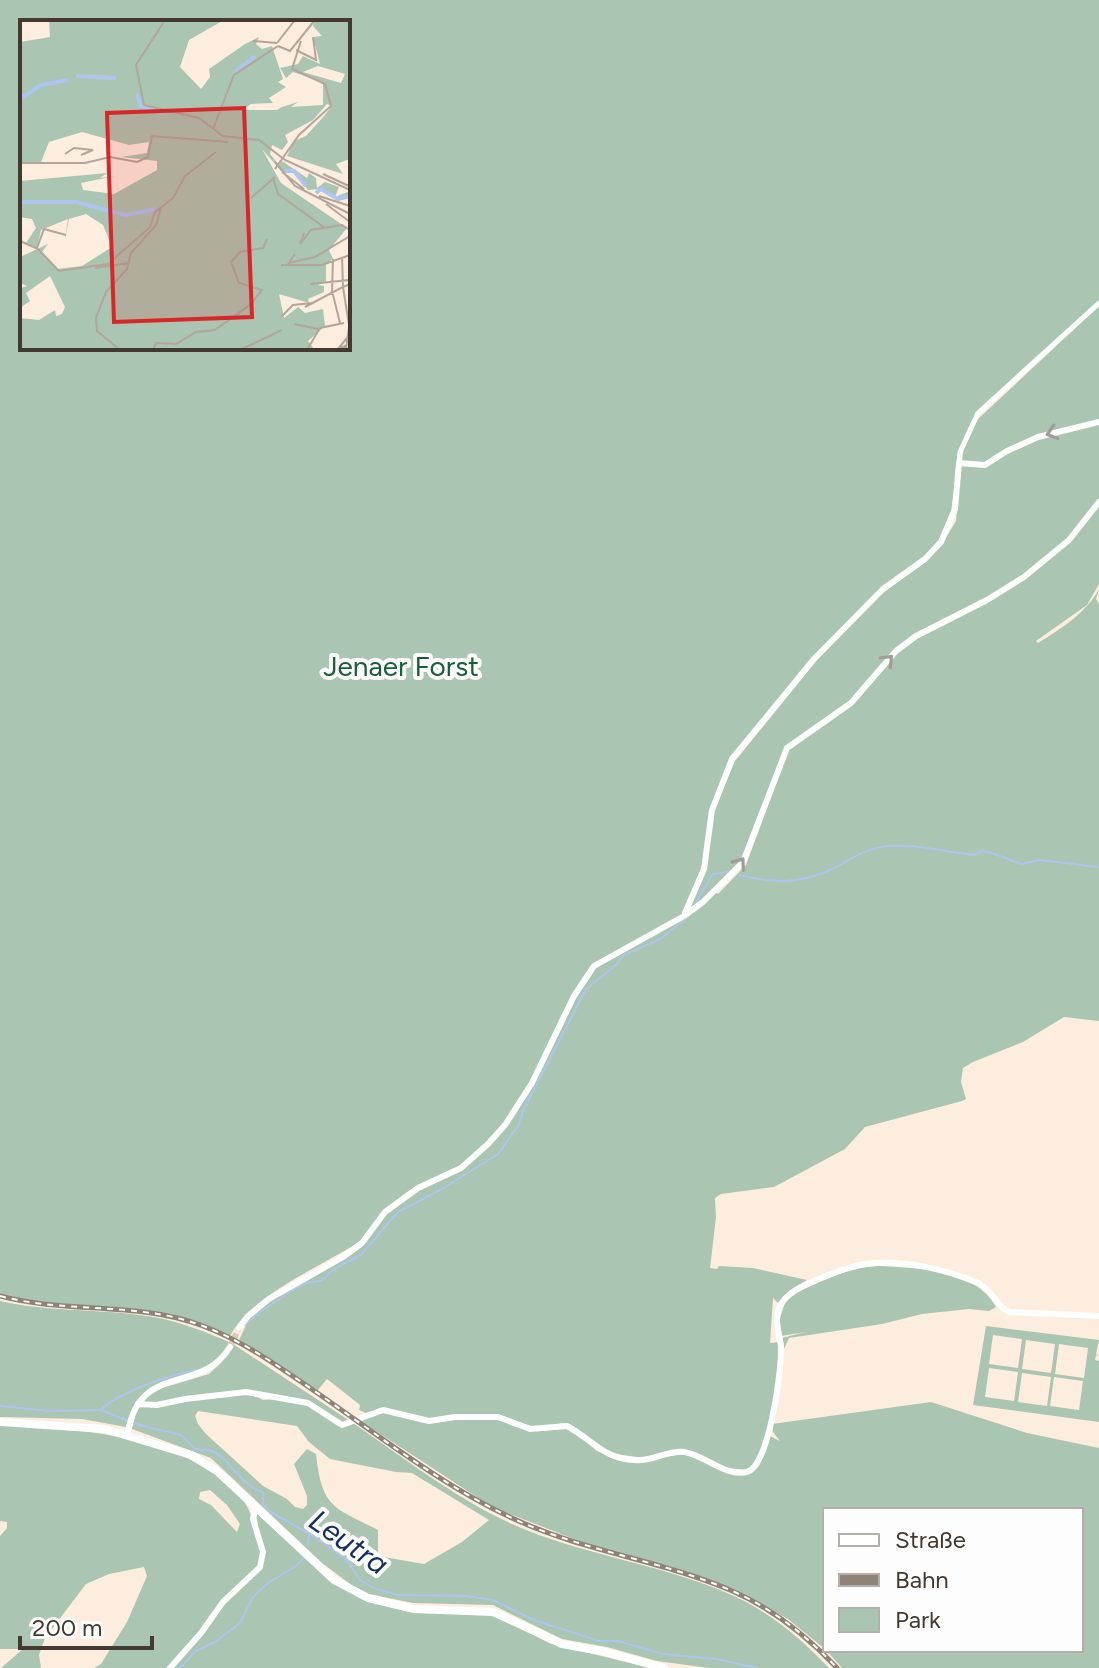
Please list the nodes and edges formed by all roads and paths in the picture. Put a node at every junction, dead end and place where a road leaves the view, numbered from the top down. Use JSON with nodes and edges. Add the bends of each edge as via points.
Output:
{"nodes":[{"id":1,"x":1099,"y":303,"type":"edge"},
{"id":2,"x":1099,"y":422,"type":"edge"},
{"id":3,"x":959,"y":463,"type":"junction"},
{"id":4,"x":1099,"y":502,"type":"edge"},
{"id":5,"x":684,"y":916,"type":"junction"},
{"id":6,"x":1099,"y":1316,"type":"edge"},
{"id":7,"x":239,"y":1328,"type":"tunnel mouth"},
{"id":8,"x":230,"y":1347,"type":"tunnel mouth"},
{"id":9,"x":138,"y":1404,"type":"junction"},
{"id":10,"x":0,"y":1422,"type":"edge"},
{"id":11,"x":127,"y":1435,"type":"junction"},
{"id":12,"x":255,"y":1507,"type":"junction"},
{"id":13,"x":170,"y":1668,"type":"edge"},
{"id":14,"x":664,"y":1668,"type":"edge"}],
"edges":[{"from":1,"to":3,"type":"street","via":[[978,413]]},
{"from":2,"to":3,"type":"street","one_way":true,"via":[[1038,437],[985,465]]},
{"from":3,"to":5,"type":"street","via":[[955,509],[941,542],[883,589],[814,659],[732,759],[712,810],[704,869]]},
{"from":5,"to":4,"type":"street","one_way":true,"via":[[743,862],[787,748],[851,703],[916,636],[1024,577],[1069,540]]},
{"from":5,"to":7,"type":"street","via":[[594,966],[532,1083],[488,1144],[461,1168],[418,1188],[385,1212],[362,1243],[269,1299]]},
{"from":6,"to":9,"type":"street","via":[[1009,1312],[980,1284],[921,1267],[867,1264],[811,1282],[785,1298],[778,1311],[780,1358],[771,1423],[759,1463],[745,1473],[686,1452],[646,1460],[614,1456],[563,1425],[530,1429],[502,1418],[424,1421],[383,1410],[338,1424],[308,1403],[246,1392]]},
{"from":8,"to":9,"type":"street","via":[[219,1364],[154,1389]]},
{"from":9,"to":11,"type":"street"},
{"from":10,"to":11,"type":"main road","via":[[92,1427]]},
{"from":11,"to":12,"type":"main road","via":[[201,1460]]},
{"from":12,"to":13,"type":"street","via":[[253,1519],[263,1552],[260,1567],[223,1602]]},
{"from":12,"to":14,"type":"main road","via":[[334,1580],[368,1598],[401,1608],[493,1612],[562,1644]]}]}
